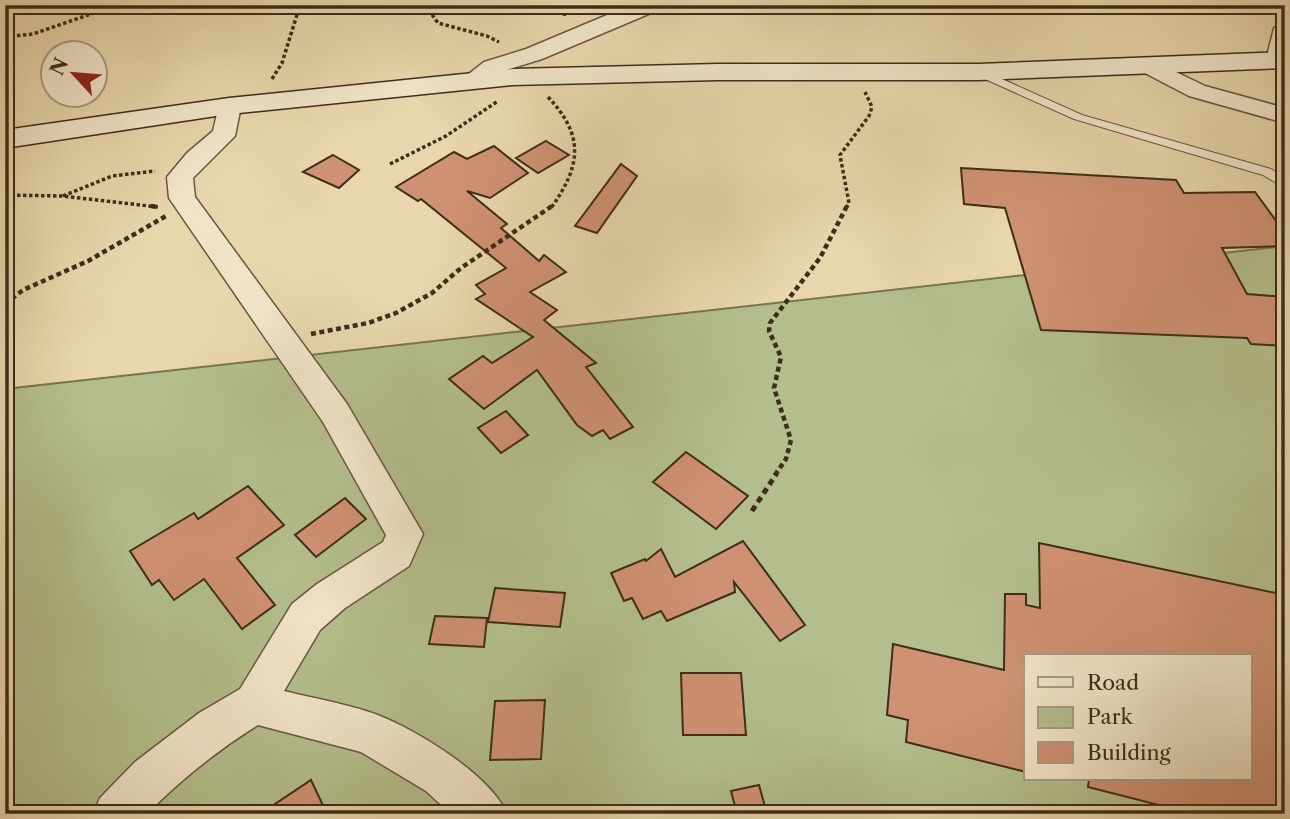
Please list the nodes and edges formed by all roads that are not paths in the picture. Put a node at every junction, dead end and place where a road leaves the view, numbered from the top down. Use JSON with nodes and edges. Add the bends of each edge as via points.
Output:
{"nodes":[{"id":1,"x":650,"y":5,"type":"edge"},
{"id":2,"x":1285,"y":28,"type":"edge"},
{"id":3,"x":1281,"y":60,"type":"edge"},
{"id":4,"x":1149,"y":66,"type":"junction"},
{"id":5,"x":517,"y":71,"type":"junction"},
{"id":6,"x":978,"y":72,"type":"junction"},
{"id":7,"x":229,"y":106,"type":"junction"},
{"id":8,"x":1285,"y":116,"type":"edge"},
{"id":9,"x":5,"y":139,"type":"edge"},
{"id":10,"x":1285,"y":184,"type":"edge"},
{"id":11,"x":255,"y":704,"type":"junction"},
{"id":12,"x":116,"y":814,"type":"edge"},
{"id":13,"x":484,"y":814,"type":"edge"}],
"edges":[{"from":1,"to":5,"type":"street","via":[[534,54]]},
{"from":2,"to":3,"type":"street"},
{"from":3,"to":4,"type":"street"},
{"from":4,"to":6,"type":"street"},
{"from":4,"to":8,"type":"street","via":[[1197,90]]},
{"from":5,"to":6,"type":"street"},
{"from":5,"to":7,"type":"street","via":[[473,80]]},
{"from":6,"to":10,"type":"lane","via":[[1078,117],[1267,173]]},
{"from":7,"to":9,"type":"street"},
{"from":7,"to":11,"type":"street","via":[[228,132],[180,177],[180,203],[335,414],[405,534],[396,554],[306,617]]},
{"from":11,"to":12,"type":"street","via":[[214,728],[151,778]]},
{"from":11,"to":13,"type":"street","via":[[369,733],[442,775]]}]}
